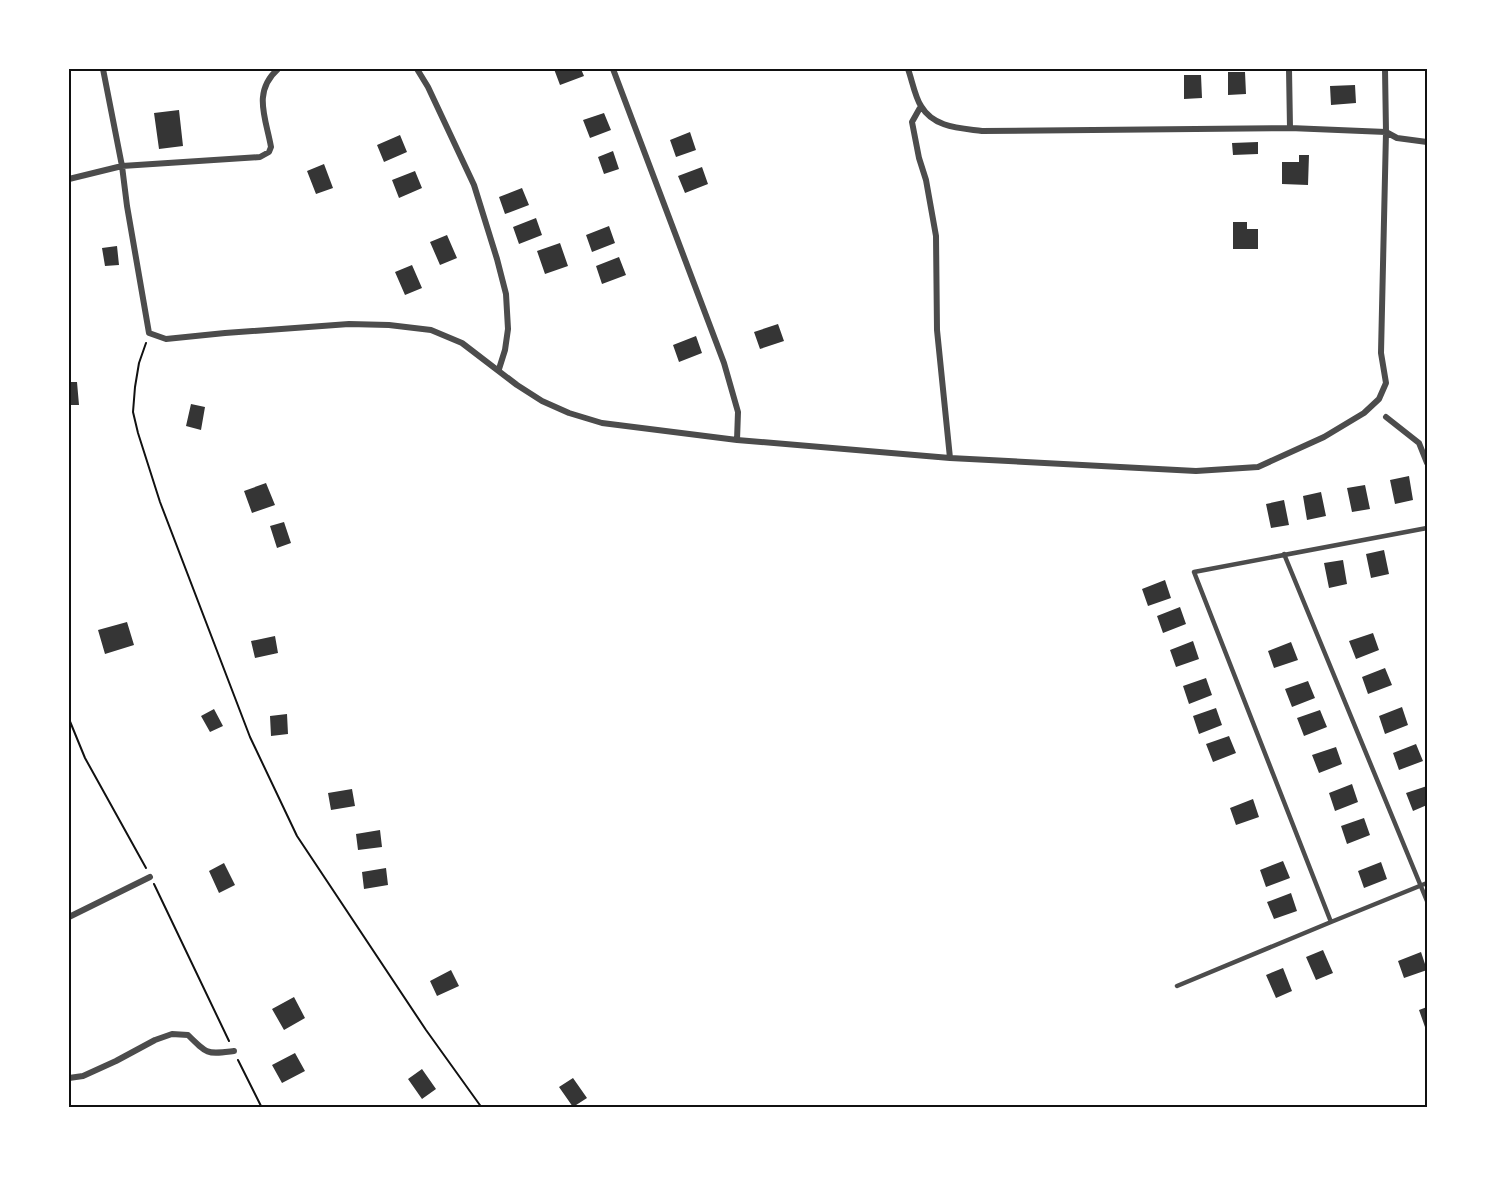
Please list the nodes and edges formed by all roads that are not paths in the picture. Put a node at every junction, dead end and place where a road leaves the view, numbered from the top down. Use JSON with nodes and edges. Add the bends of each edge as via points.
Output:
{"nodes":[{"id":1,"x":104,"y":69,"type":"edge"},
{"id":2,"x":278,"y":69,"type":"edge"},
{"id":3,"x":417,"y":69,"type":"edge"},
{"id":4,"x":613,"y":69,"type":"edge"},
{"id":5,"x":908,"y":69,"type":"edge"},
{"id":6,"x":1289,"y":69,"type":"edge"},
{"id":7,"x":1385,"y":69,"type":"edge"},
{"id":8,"x":921,"y":106,"type":"junction"},
{"id":9,"x":1290,"y":128,"type":"junction"},
{"id":10,"x":1386,"y":132,"type":"junction"},
{"id":11,"x":1427,"y":142,"type":"edge"},
{"id":12,"x":122,"y":166,"type":"junction"},
{"id":13,"x":69,"y":179,"type":"edge"},
{"id":14,"x":499,"y":369,"type":"junction"},
{"id":15,"x":1386,"y":417,"type":"dead end"},
{"id":16,"x":737,"y":441,"type":"junction"},
{"id":17,"x":950,"y":458,"type":"junction"},
{"id":18,"x":1427,"y":463,"type":"edge"},
{"id":19,"x":1427,"y":528,"type":"edge"},
{"id":20,"x":1284,"y":554,"type":"junction"},
{"id":21,"x":150,"y":877,"type":"road end"},
{"id":22,"x":1427,"y":883,"type":"edge"},
{"id":23,"x":1421,"y":886,"type":"junction"},
{"id":24,"x":1427,"y":901,"type":"edge"},
{"id":25,"x":69,"y":917,"type":"edge"},
{"id":26,"x":1331,"y":922,"type":"junction"},
{"id":27,"x":1176,"y":986,"type":"dead end"},
{"id":28,"x":234,"y":1051,"type":"road end"},
{"id":29,"x":69,"y":1078,"type":"edge"}],
"edges":[{"from":1,"to":12,"type":"street"},
{"from":2,"to":12,"type":"street","via":[[266,82],[262,98],[272,147],[269,152],[260,157]]},
{"from":3,"to":14,"type":"street","via":[[474,185],[497,260],[506,294],[508,329]]},
{"from":4,"to":16,"type":"street","via":[[724,363],[738,412]]},
{"from":5,"to":8,"type":"street"},
{"from":6,"to":9,"type":"street"},
{"from":7,"to":10,"type":"street"},
{"from":8,"to":9,"type":"street","via":[[945,126],[982,130]]},
{"from":8,"to":17,"type":"street","via":[[912,122],[936,236],[937,330]]},
{"from":9,"to":10,"type":"street"},
{"from":10,"to":11,"type":"street","via":[[1397,138]]},
{"from":10,"to":17,"type":"street","via":[[1381,353],[1386,383],[1373,406],[1324,437],[1258,467],[1196,471]]},
{"from":12,"to":13,"type":"street"},
{"from":12,"to":14,"type":"street","via":[[149,333],[166,339],[349,324],[389,325],[431,330],[462,343]]},
{"from":14,"to":16,"type":"street","via":[[542,401],[602,423]]},
{"from":15,"to":18,"type":"street","via":[[1419,443]]},
{"from":16,"to":17,"type":"street"},
{"from":19,"to":20,"type":"lane"},
{"from":20,"to":23,"type":"lane"},
{"from":20,"to":26,"type":"lane","via":[[1194,572]]},
{"from":21,"to":25,"type":"street"},
{"from":22,"to":23,"type":"lane"},
{"from":23,"to":24,"type":"lane"},
{"from":23,"to":26,"type":"lane"},
{"from":26,"to":27,"type":"lane"},
{"from":28,"to":29,"type":"street","via":[[212,1054],[188,1035],[172,1035],[82,1076]]}]}
